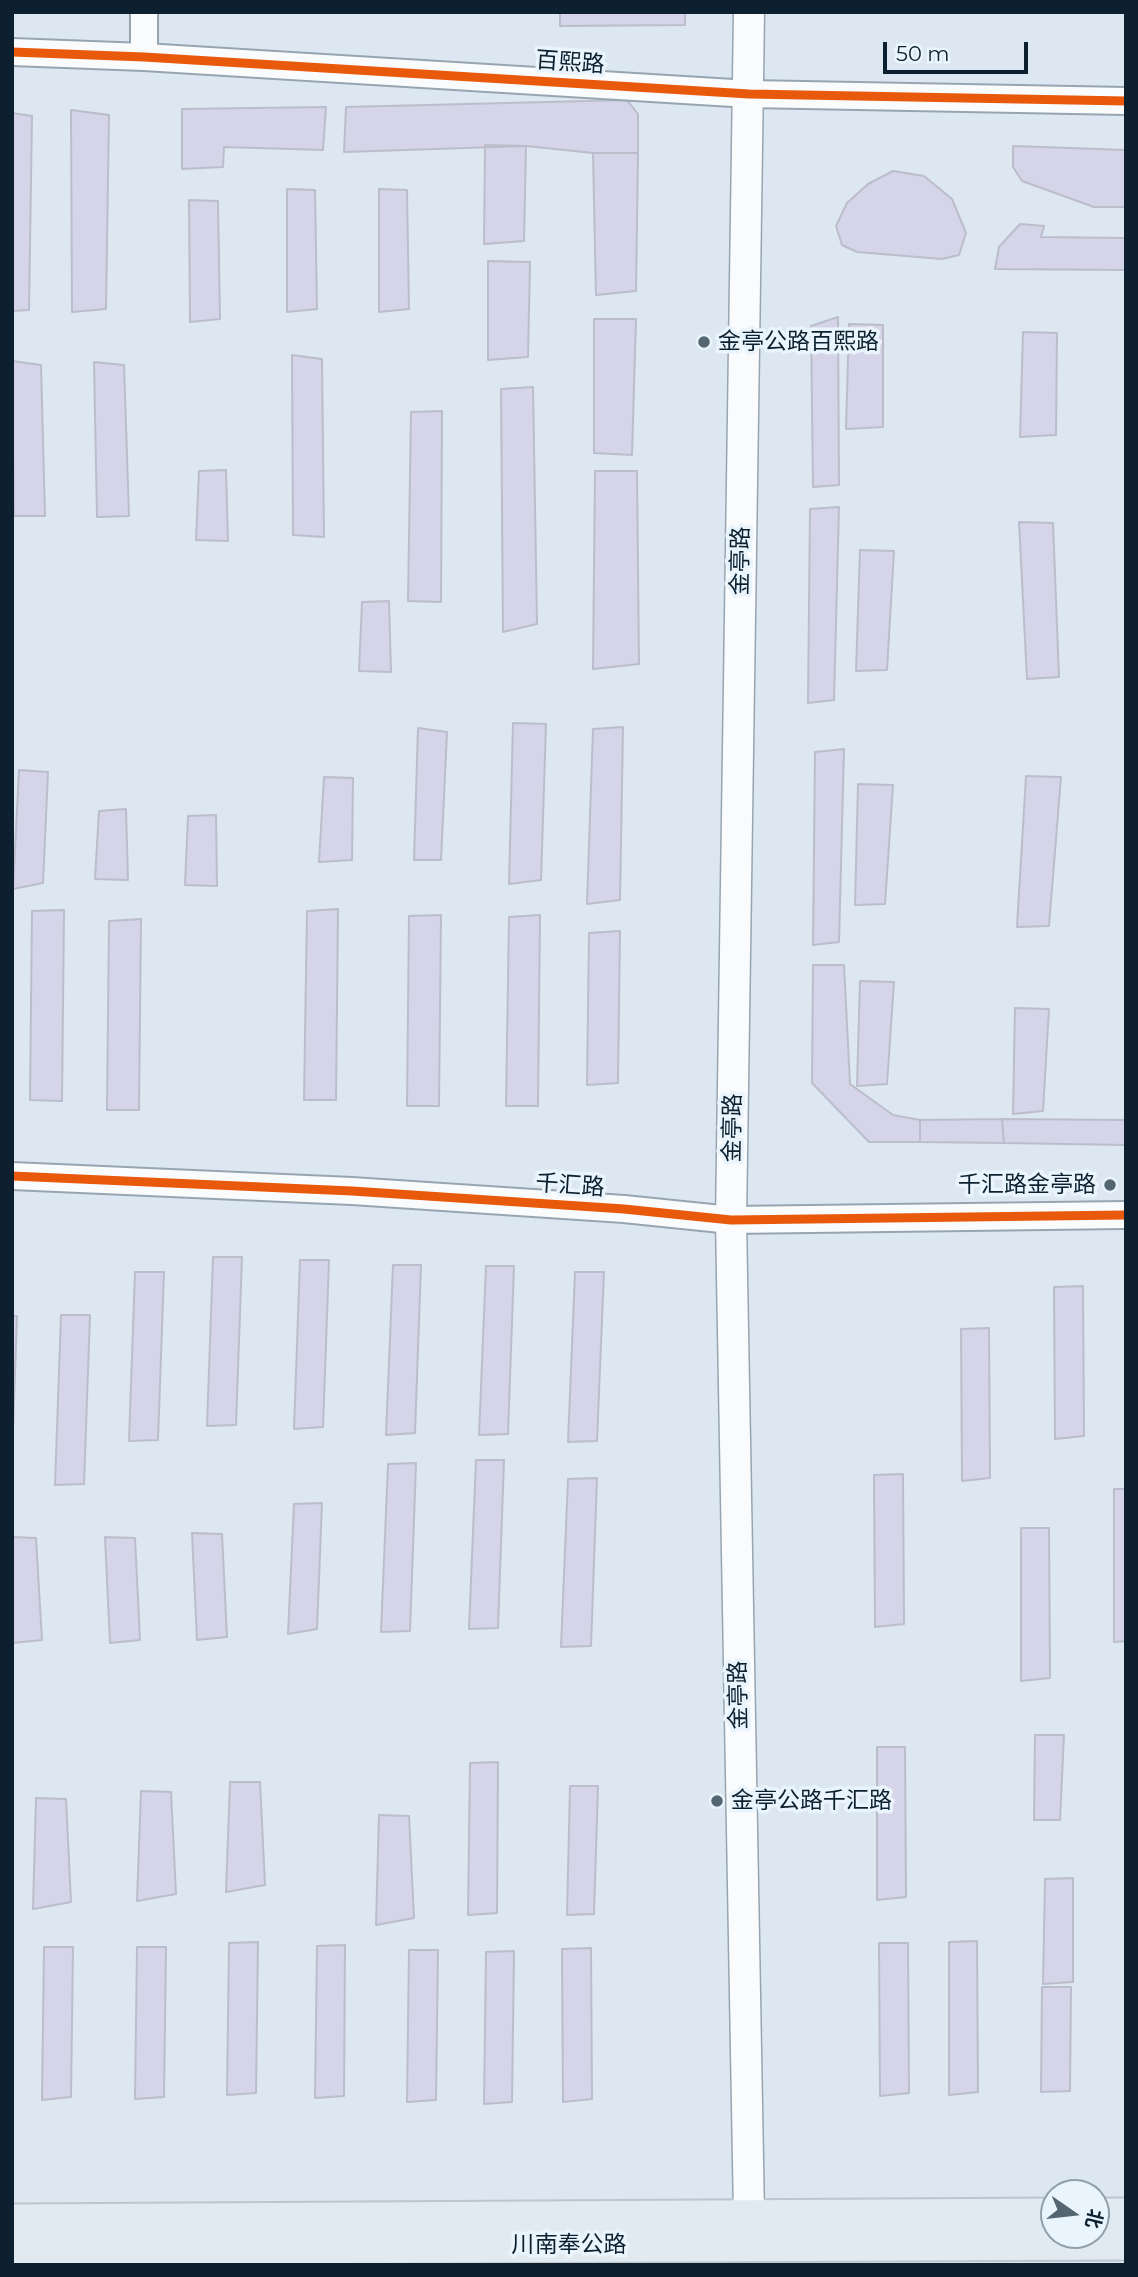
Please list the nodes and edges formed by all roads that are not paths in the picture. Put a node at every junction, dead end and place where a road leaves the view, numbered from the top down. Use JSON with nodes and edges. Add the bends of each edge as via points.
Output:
{"nodes":[{"id":1,"x":144,"y":12,"type":"edge"},
{"id":2,"x":749,"y":12,"type":"edge"},
{"id":3,"x":12,"y":52,"type":"edge"},
{"id":4,"x":144,"y":57,"type":"junction"},
{"id":5,"x":749,"y":94,"type":"junction"},
{"id":6,"x":1126,"y":101,"type":"edge"},
{"id":7,"x":12,"y":1176,"type":"edge"},
{"id":8,"x":1126,"y":1215,"type":"edge"},
{"id":9,"x":731,"y":1220,"type":"junction"},
{"id":10,"x":1040,"y":2217,"type":"edge"},
{"id":11,"x":12,"y":2221,"type":"edge"},
{"id":12,"x":750,"y":2241,"type":"edge"},
{"id":13,"x":1126,"y":2243,"type":"edge"},
{"id":14,"x":12,"y":2248,"type":"edge"}],
"edges":[{"from":1,"to":4,"type":"street"},
{"from":2,"to":5,"type":"main road","name":"金亭路"},
{"from":3,"to":4,"type":"street","name":"百熙路"},
{"from":4,"to":5,"type":"street","name":"百熙路"},
{"from":5,"to":6,"type":"street","name":"百熙路"},
{"from":5,"to":9,"type":"main road","name":"金亭路"},
{"from":7,"to":9,"type":"street","name":"千汇路","via":[[352,1191]]},
{"from":8,"to":9,"type":"street","name":"千汇路"},
{"from":9,"to":12,"type":"main road","name":"金亭路"},
{"from":10,"to":12,"type":"main road","name":"川南奉公路"},
{"from":11,"to":12,"type":"main road","name":"川南奉公路"},
{"from":12,"to":13,"type":"main road","name":"川南奉公路"},
{"from":12,"to":14,"type":"main road","name":"川南奉公路"}]}
